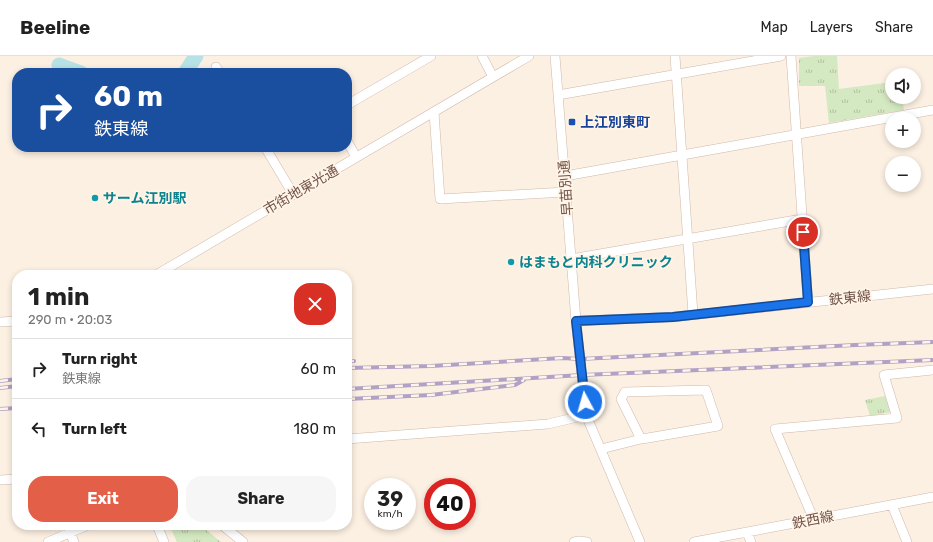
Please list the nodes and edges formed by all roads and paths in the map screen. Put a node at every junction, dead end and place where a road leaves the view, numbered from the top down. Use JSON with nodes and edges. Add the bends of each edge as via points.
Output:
{"nodes":[{"id":1,"x":431,"y":56,"type":"edge"},
{"id":2,"x":482,"y":56,"type":"edge"},
{"id":3,"x":529,"y":56,"type":"edge"},
{"id":4,"x":555,"y":56,"type":"edge"},
{"id":5,"x":675,"y":56,"type":"edge"},
{"id":6,"x":781,"y":56,"type":"edge"},
{"id":7,"x":790,"y":56,"type":"edge"},
{"id":8,"x":676,"y":74,"type":"junction"},
{"id":9,"x":493,"y":77,"type":"junction"},
{"id":10,"x":558,"y":95,"type":"junction"},
{"id":11,"x":352,"y":102,"type":"edge"},
{"id":12,"x":933,"y":110,"type":"edge"},
{"id":13,"x":434,"y":112,"type":"junction"},
{"id":14,"x":796,"y":135,"type":"junction"},
{"id":15,"x":352,"y":150,"type":"edge"},
{"id":16,"x":268,"y":152,"type":"edge"},
{"id":17,"x":682,"y":156,"type":"junction"},
{"id":18,"x":356,"y":157,"type":"junction"},
{"id":19,"x":565,"y":176,"type":"junction"},
{"id":20,"x":566,"y":192,"type":"junction"},
{"id":21,"x":293,"y":194,"type":"junction"},
{"id":22,"x":802,"y":218,"type":"junction"},
{"id":23,"x":688,"y":238,"type":"junction"},
{"id":24,"x":571,"y":259,"type":"junction"},
{"id":25,"x":164,"y":270,"type":"edge"},
{"id":26,"x":933,"y":289,"type":"edge"},
{"id":27,"x":808,"y":302,"type":"junction"},
{"id":28,"x":693,"y":314,"type":"junction"},
{"id":29,"x":12,"y":321,"type":"edge"},
{"id":30,"x":576,"y":321,"type":"junction"},
{"id":31,"x":0,"y":322,"type":"edge"},
{"id":32,"x":933,"y":370,"type":"edge"},
{"id":33,"x":586,"y":415,"type":"junction"},
{"id":34,"x":352,"y":439,"type":"edge"},
{"id":35,"x":642,"y":440,"type":"junction"},
{"id":36,"x":601,"y":449,"type":"junction"},
{"id":37,"x":12,"y":479,"type":"edge"},
{"id":38,"x":0,"y":480,"type":"edge"},
{"id":39,"x":933,"y":497,"type":"edge"},
{"id":40,"x":892,"y":505,"type":"junction"},
{"id":41,"x":814,"y":520,"type":"junction"},
{"id":42,"x":66,"y":530,"type":"edge"},
{"id":43,"x":68,"y":530,"type":"edge"},
{"id":44,"x":159,"y":530,"type":"edge"},
{"id":45,"x":228,"y":530,"type":"edge"},
{"id":46,"x":747,"y":532,"type":"junction"},
{"id":47,"x":48,"y":542,"type":"edge"},
{"id":48,"x":74,"y":542,"type":"edge"},
{"id":49,"x":164,"y":542,"type":"edge"},
{"id":50,"x":243,"y":542,"type":"edge"},
{"id":51,"x":574,"y":542,"type":"edge"},
{"id":52,"x":587,"y":542,"type":"edge"},
{"id":53,"x":640,"y":542,"type":"edge"},
{"id":54,"x":694,"y":542,"type":"edge"},
{"id":55,"x":751,"y":542,"type":"edge"},
{"id":56,"x":907,"y":542,"type":"edge"}],
"edges":[{"from":1,"to":11,"type":"street"},
{"from":2,"to":9,"type":"street"},
{"from":3,"to":9,"type":"street","name":"市街地東光通"},
{"from":4,"to":10,"type":"street","name":"早苗別通"},
{"from":5,"to":8,"type":"street"},
{"from":6,"to":8,"type":"street"},
{"from":7,"to":14,"type":"street"},
{"from":8,"to":10,"type":"street"},
{"from":8,"to":17,"type":"street"},
{"from":9,"to":13,"type":"street","name":"市街地東光通"},
{"from":10,"to":19,"type":"street","name":"早苗別通"},
{"from":12,"to":14,"type":"street"},
{"from":13,"to":18,"type":"street","name":"市街地東光通"},
{"from":13,"to":20,"type":"street","via":[[440,199]]},
{"from":14,"to":17,"type":"street"},
{"from":14,"to":22,"type":"street"},
{"from":15,"to":18,"type":"street"},
{"from":16,"to":21,"type":"street"},
{"from":17,"to":19,"type":"street"},
{"from":17,"to":23,"type":"street"},
{"from":18,"to":21,"type":"street","name":"市街地東光通"},
{"from":19,"to":20,"type":"street","name":"早苗別通"},
{"from":20,"to":24,"type":"street","name":"早苗別通"},
{"from":21,"to":25,"type":"street","name":"市街地東光通"},
{"from":22,"to":23,"type":"street"},
{"from":22,"to":27,"type":"street"},
{"from":23,"to":24,"type":"street"},
{"from":23,"to":28,"type":"street"},
{"from":24,"to":30,"type":"street","name":"早苗別通"},
{"from":26,"to":27,"type":"street","name":"鉄東線"},
{"from":27,"to":28,"type":"street","name":"鉄東線"},
{"from":28,"to":30,"type":"street","name":"鉄東線"},
{"from":29,"to":31,"type":"street"},
{"from":30,"to":33,"type":"street","name":"早苗別通"},
{"from":32,"to":41,"type":"street","via":[[884,374],[897,418],[775,429]]},
{"from":33,"to":34,"type":"street","via":[[548,424]]},
{"from":33,"to":36,"type":"street","name":"早苗別通"},
{"from":35,"to":35,"type":"street","via":[[718,426],[706,390],[625,392],[621,399]]},
{"from":35,"to":36,"type":"street"},
{"from":36,"to":53,"type":"street","name":"早苗別通"},
{"from":37,"to":38,"type":"street"},
{"from":39,"to":40,"type":"street","name":"鉄西線"},
{"from":40,"to":41,"type":"street","name":"鉄西線"},
{"from":40,"to":56,"type":"street"},
{"from":41,"to":46,"type":"street","name":"鉄西線"},
{"from":42,"to":47,"type":"street"},
{"from":43,"to":48,"type":"street"},
{"from":44,"to":49,"type":"street"},
{"from":45,"to":50,"type":"street"},
{"from":46,"to":54,"type":"street","name":"鉄西線"},
{"from":46,"to":55,"type":"street"},
{"from":51,"to":52,"type":"street"}]}
